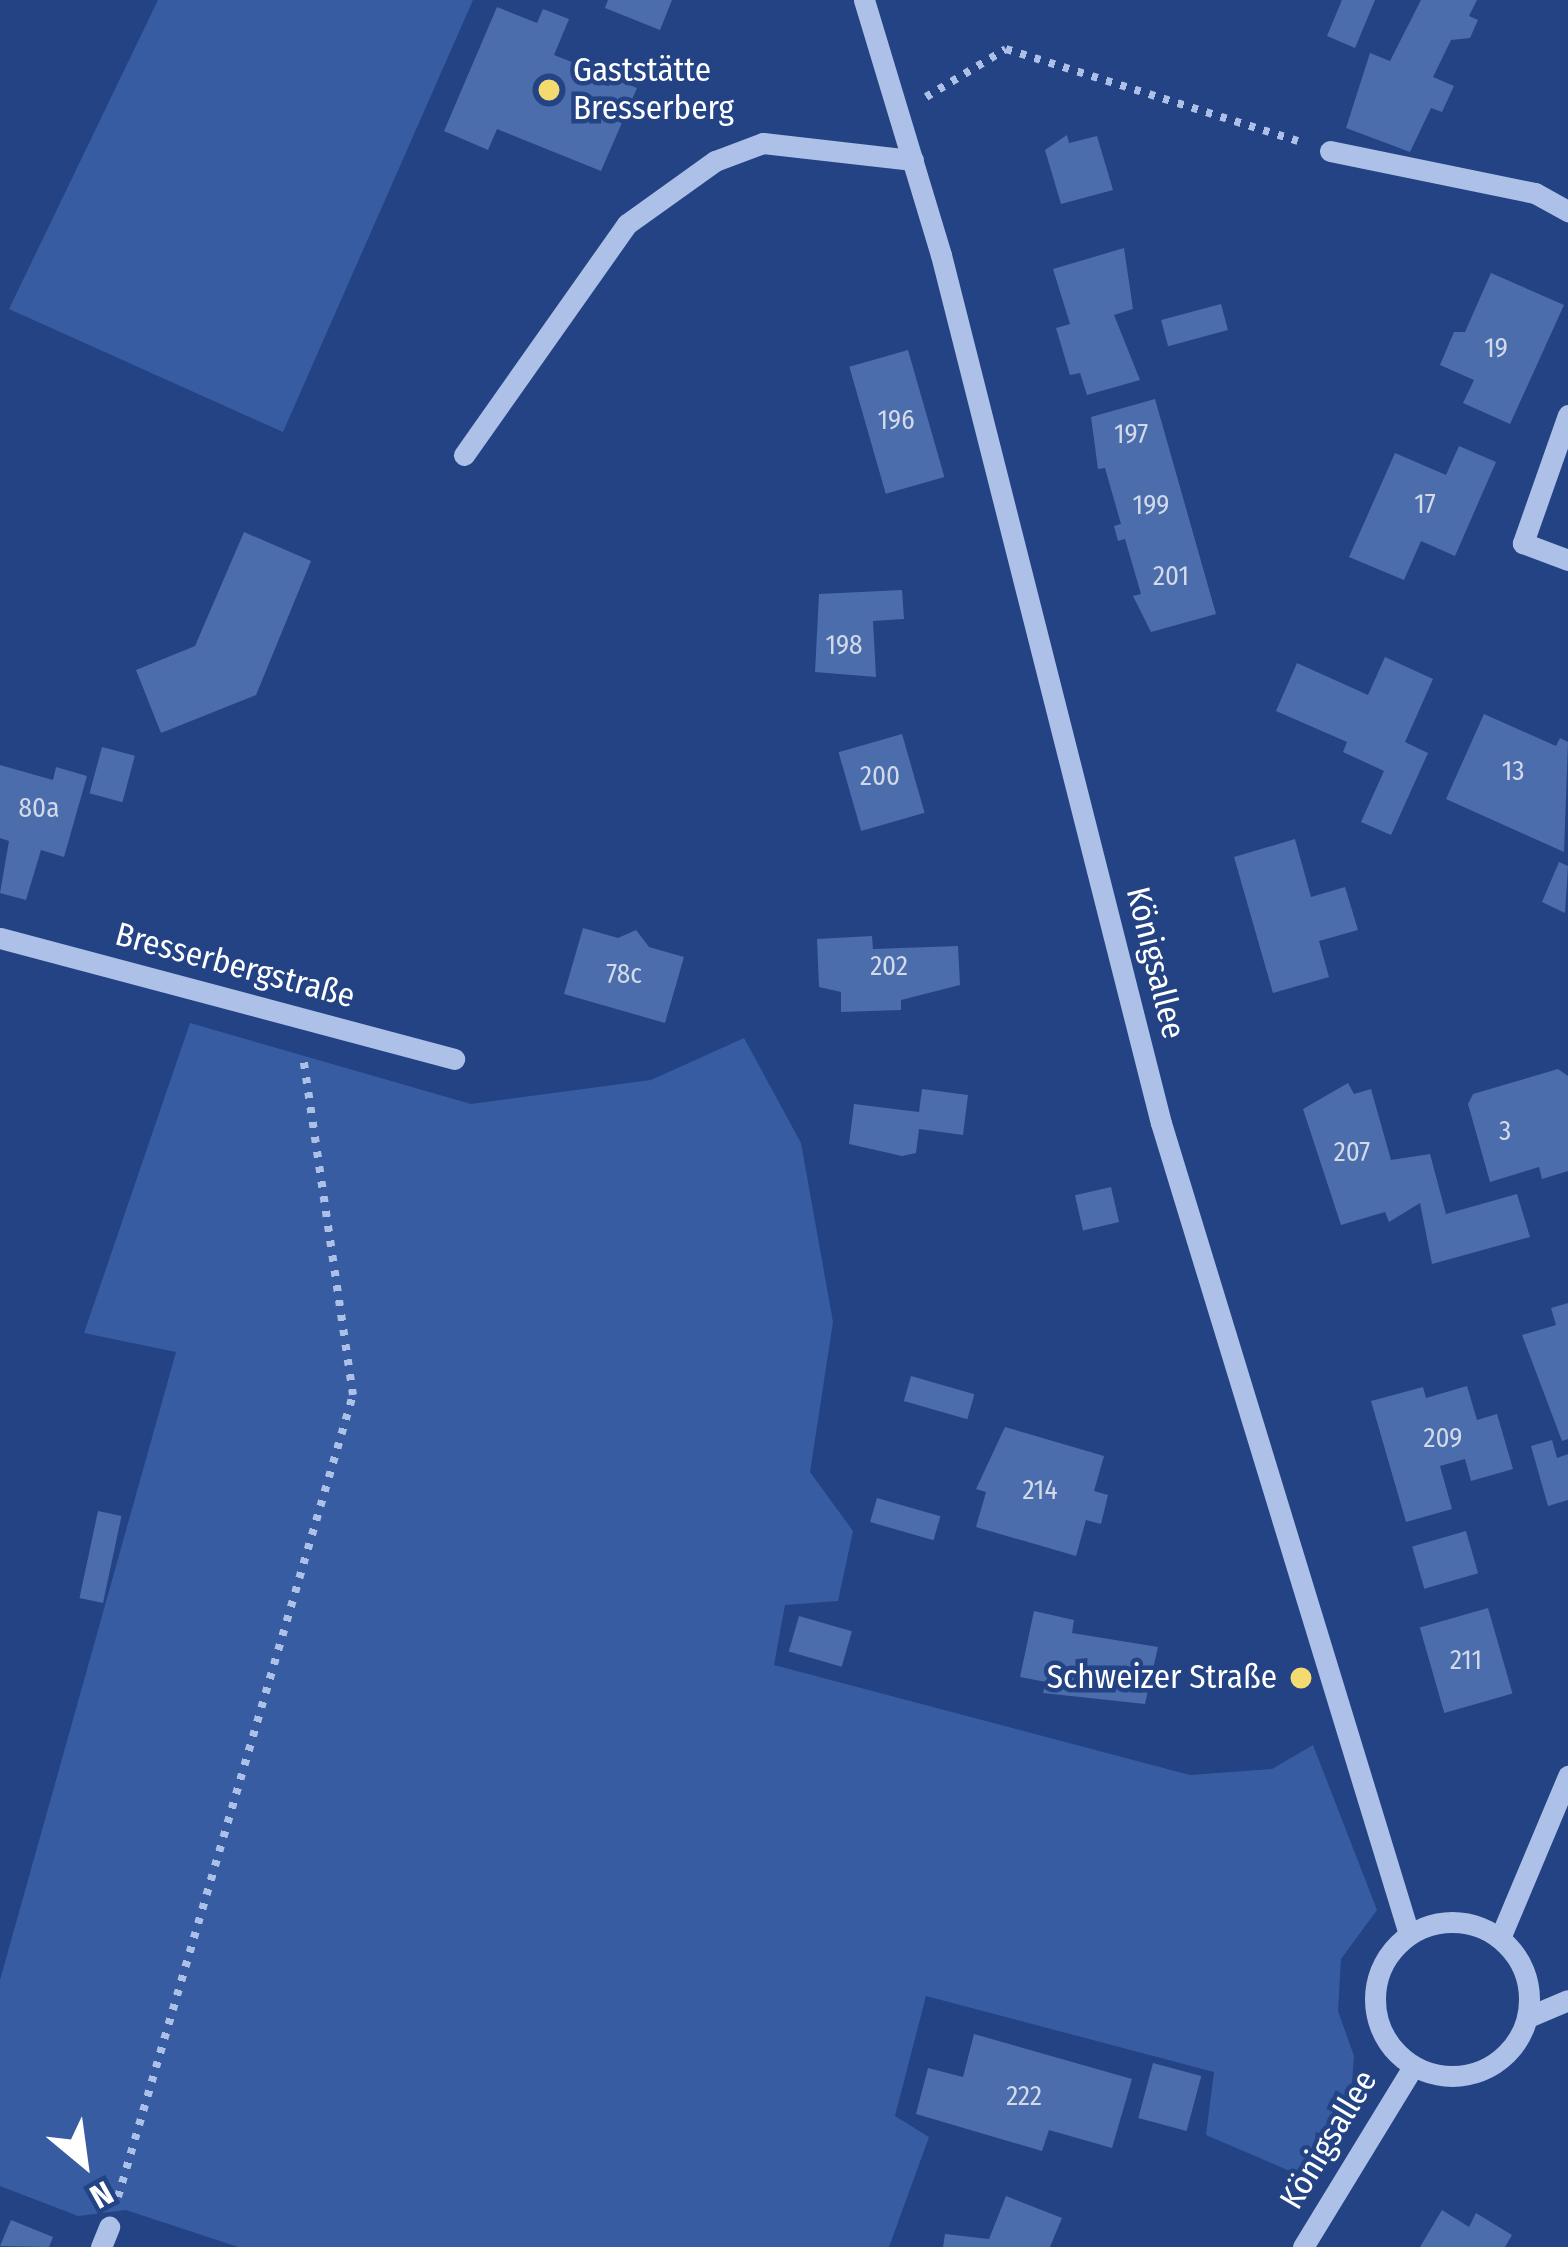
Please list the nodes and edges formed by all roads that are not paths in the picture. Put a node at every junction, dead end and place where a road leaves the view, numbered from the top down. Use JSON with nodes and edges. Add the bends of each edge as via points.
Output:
{"nodes":[{"id":1,"x":864,"y":0,"type":"edge"},
{"id":2,"x":1330,"y":151,"type":"road end"},
{"id":3,"x":913,"y":160,"type":"junction"},
{"id":4,"x":1568,"y":211,"type":"edge"},
{"id":5,"x":1568,"y":415,"type":"edge"},
{"id":6,"x":464,"y":455,"type":"dead end"},
{"id":7,"x":1568,"y":560,"type":"edge"},
{"id":8,"x":0,"y":938,"type":"edge"},
{"id":9,"x":454,"y":1059,"type":"dead end"},
{"id":10,"x":1568,"y":1776,"type":"edge"},
{"id":11,"x":1409,"y":1934,"type":"junction"},
{"id":12,"x":1500,"y":1938,"type":"junction"},
{"id":13,"x":1568,"y":2000,"type":"edge"},
{"id":14,"x":1528,"y":2017,"type":"junction"},
{"id":15,"x":1413,"y":2067,"type":"junction"},
{"id":16,"x":1303,"y":2247,"type":"edge"}],
"edges":[{"from":1,"to":3,"type":"street","name":"Königsallee"},
{"from":2,"to":4,"type":"street","via":[[1535,193]]},
{"from":3,"to":6,"type":"street","via":[[763,143],[715,161],[627,224]]},
{"from":3,"to":11,"type":"street","name":"Königsallee","via":[[1161,1123]]},
{"from":5,"to":7,"type":"street","via":[[1523,543]]},
{"from":8,"to":9,"type":"street","name":"Bresserbergstraße"},
{"from":10,"to":12,"type":"street"},
{"from":11,"to":12,"type":"street","via":[[1444,1922]]},
{"from":11,"to":15,"type":"street","name":"Königsallee","via":[[1387,1956],[1375,1988],[1377,2020]]},
{"from":12,"to":14,"type":"street","via":[[1520,1962]]},
{"from":13,"to":14,"type":"street"},
{"from":14,"to":15,"type":"street","name":"Königsallee","via":[[1492,2066],[1463,2077]]},
{"from":15,"to":16,"type":"street","name":"Königsallee"}]}
